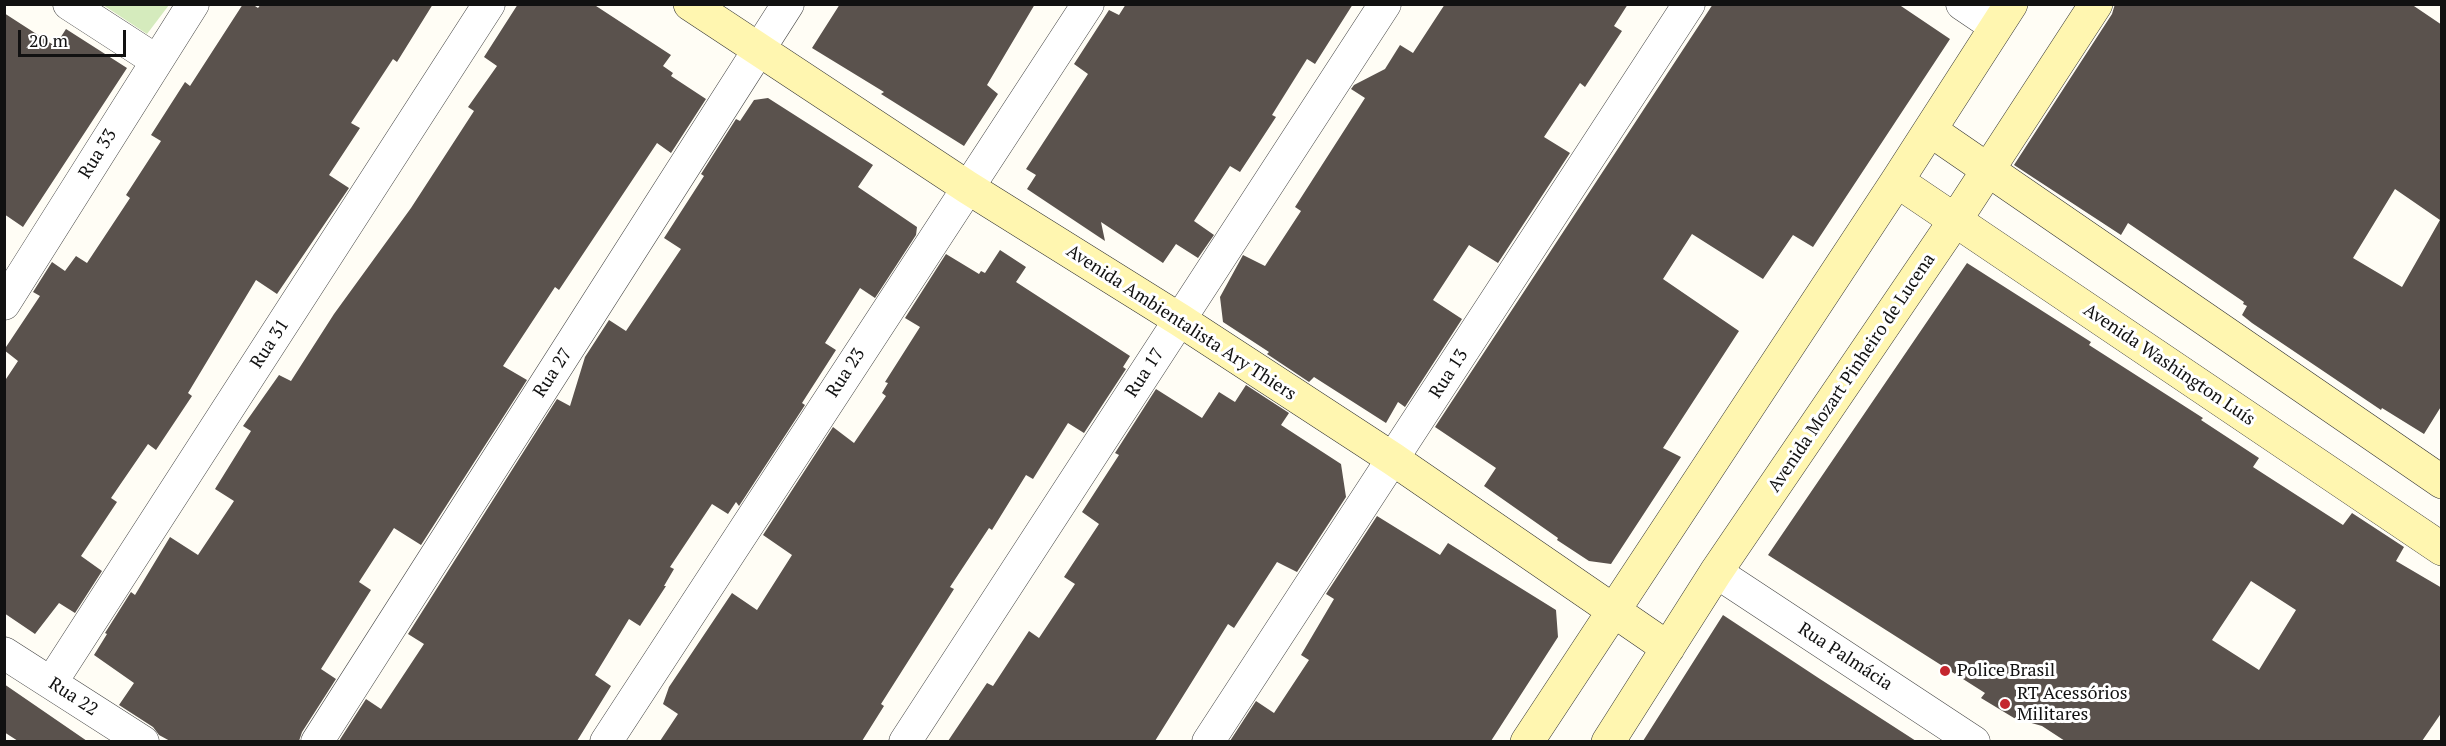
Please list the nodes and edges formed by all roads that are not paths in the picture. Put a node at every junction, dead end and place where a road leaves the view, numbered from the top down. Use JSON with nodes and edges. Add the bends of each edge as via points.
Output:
{"nodes":[{"id":1,"x":69,"y":4,"type":"edge"},
{"id":2,"x":193,"y":4,"type":"edge"},
{"id":3,"x":489,"y":4,"type":"edge"},
{"id":4,"x":690,"y":4,"type":"edge"},
{"id":5,"x":788,"y":4,"type":"edge"},
{"id":6,"x":1088,"y":4,"type":"edge"},
{"id":7,"x":1385,"y":4,"type":"edge"},
{"id":8,"x":1689,"y":4,"type":"edge"},
{"id":9,"x":1962,"y":4,"type":"edge"},
{"id":10,"x":2096,"y":4,"type":"edge"},
{"id":11,"x":2003,"y":16,"type":"edge"},
{"id":12,"x":759,"y":50,"type":"junction"},
{"id":13,"x":157,"y":61,"type":"junction"},
{"id":14,"x":1930,"y":130,"type":"junction"},
{"id":15,"x":1988,"y":172,"type":"junction"},
{"id":16,"x":1897,"y":181,"type":"junction"},
{"id":17,"x":967,"y":187,"type":"junction"},
{"id":18,"x":1956,"y":219,"type":"junction"},
{"id":19,"x":4,"y":304,"type":"edge"},
{"id":20,"x":1180,"y":320,"type":"junction"},
{"id":21,"x":1393,"y":459,"type":"junction"},
{"id":22,"x":2442,"y":482,"type":"edge"},
{"id":23,"x":2442,"y":549,"type":"edge"},
{"id":24,"x":1716,"y":573,"type":"junction"},
{"id":25,"x":1612,"y":612,"type":"junction"},
{"id":26,"x":1668,"y":648,"type":"junction"},
{"id":27,"x":4,"y":653,"type":"edge"},
{"id":28,"x":51,"y":683,"type":"junction"},
{"id":29,"x":134,"y":739,"type":"edge"},
{"id":30,"x":317,"y":741,"type":"edge"},
{"id":31,"x":606,"y":741,"type":"edge"},
{"id":32,"x":905,"y":741,"type":"edge"},
{"id":33,"x":1208,"y":741,"type":"edge"},
{"id":34,"x":1527,"y":741,"type":"edge"},
{"id":35,"x":1608,"y":741,"type":"edge"},
{"id":36,"x":1974,"y":741,"type":"edge"}],
"edges":[{"from":1,"to":13,"type":"street"},
{"from":2,"to":13,"type":"street","name":"Rua 33"},
{"from":3,"to":28,"type":"street","name":"Rua 31"},
{"from":4,"to":12,"type":"street","name":"Avenida Ambientalista Ary Thiers"},
{"from":5,"to":12,"type":"street","name":"Rua 27"},
{"from":6,"to":17,"type":"street","name":"Rua 23"},
{"from":7,"to":20,"type":"street","name":"Rua 17"},
{"from":8,"to":21,"type":"street","name":"Rua 13"},
{"from":9,"to":11,"type":"street"},
{"from":10,"to":15,"type":"street","name":"Avenida Mozart Pinheiro de Lucena"},
{"from":11,"to":14,"type":"street"},
{"from":12,"to":17,"type":"street","name":"Avenida Ambientalista Ary Thiers"},
{"from":12,"to":30,"type":"street","name":"Rua 27"},
{"from":13,"to":19,"type":"street","name":"Rua 33"},
{"from":14,"to":15,"type":"street"},
{"from":14,"to":16,"type":"street"},
{"from":15,"to":18,"type":"street","name":"Avenida Mozart Pinheiro de Lucena"},
{"from":15,"to":22,"type":"street"},
{"from":16,"to":18,"type":"street","name":"Avenida Washington Luís"},
{"from":16,"to":25,"type":"street"},
{"from":17,"to":20,"type":"street","name":"Avenida Ambientalista Ary Thiers"},
{"from":17,"to":31,"type":"street","name":"Rua 23"},
{"from":18,"to":23,"type":"street","name":"Avenida Washington Luís"},
{"from":18,"to":24,"type":"street","name":"Avenida Mozart Pinheiro de Lucena"},
{"from":20,"to":21,"type":"street","name":"Avenida Ambientalista Ary Thiers"},
{"from":20,"to":32,"type":"street","name":"Rua 17"},
{"from":21,"to":25,"type":"street","name":"Avenida Ambientalista Ary Thiers"},
{"from":21,"to":33,"type":"street","name":"Rua 13"},
{"from":24,"to":26,"type":"street","name":"Avenida Mozart Pinheiro de Lucena"},
{"from":24,"to":36,"type":"street","name":"Rua Palmácia"},
{"from":25,"to":26,"type":"street","name":"Avenida Ambientalista Ary Thiers"},
{"from":25,"to":34,"type":"street"},
{"from":26,"to":35,"type":"street","name":"Avenida Mozart Pinheiro de Lucena"},
{"from":27,"to":28,"type":"street","name":"Rua 22"},
{"from":28,"to":29,"type":"street","name":"Rua 22"}]}
